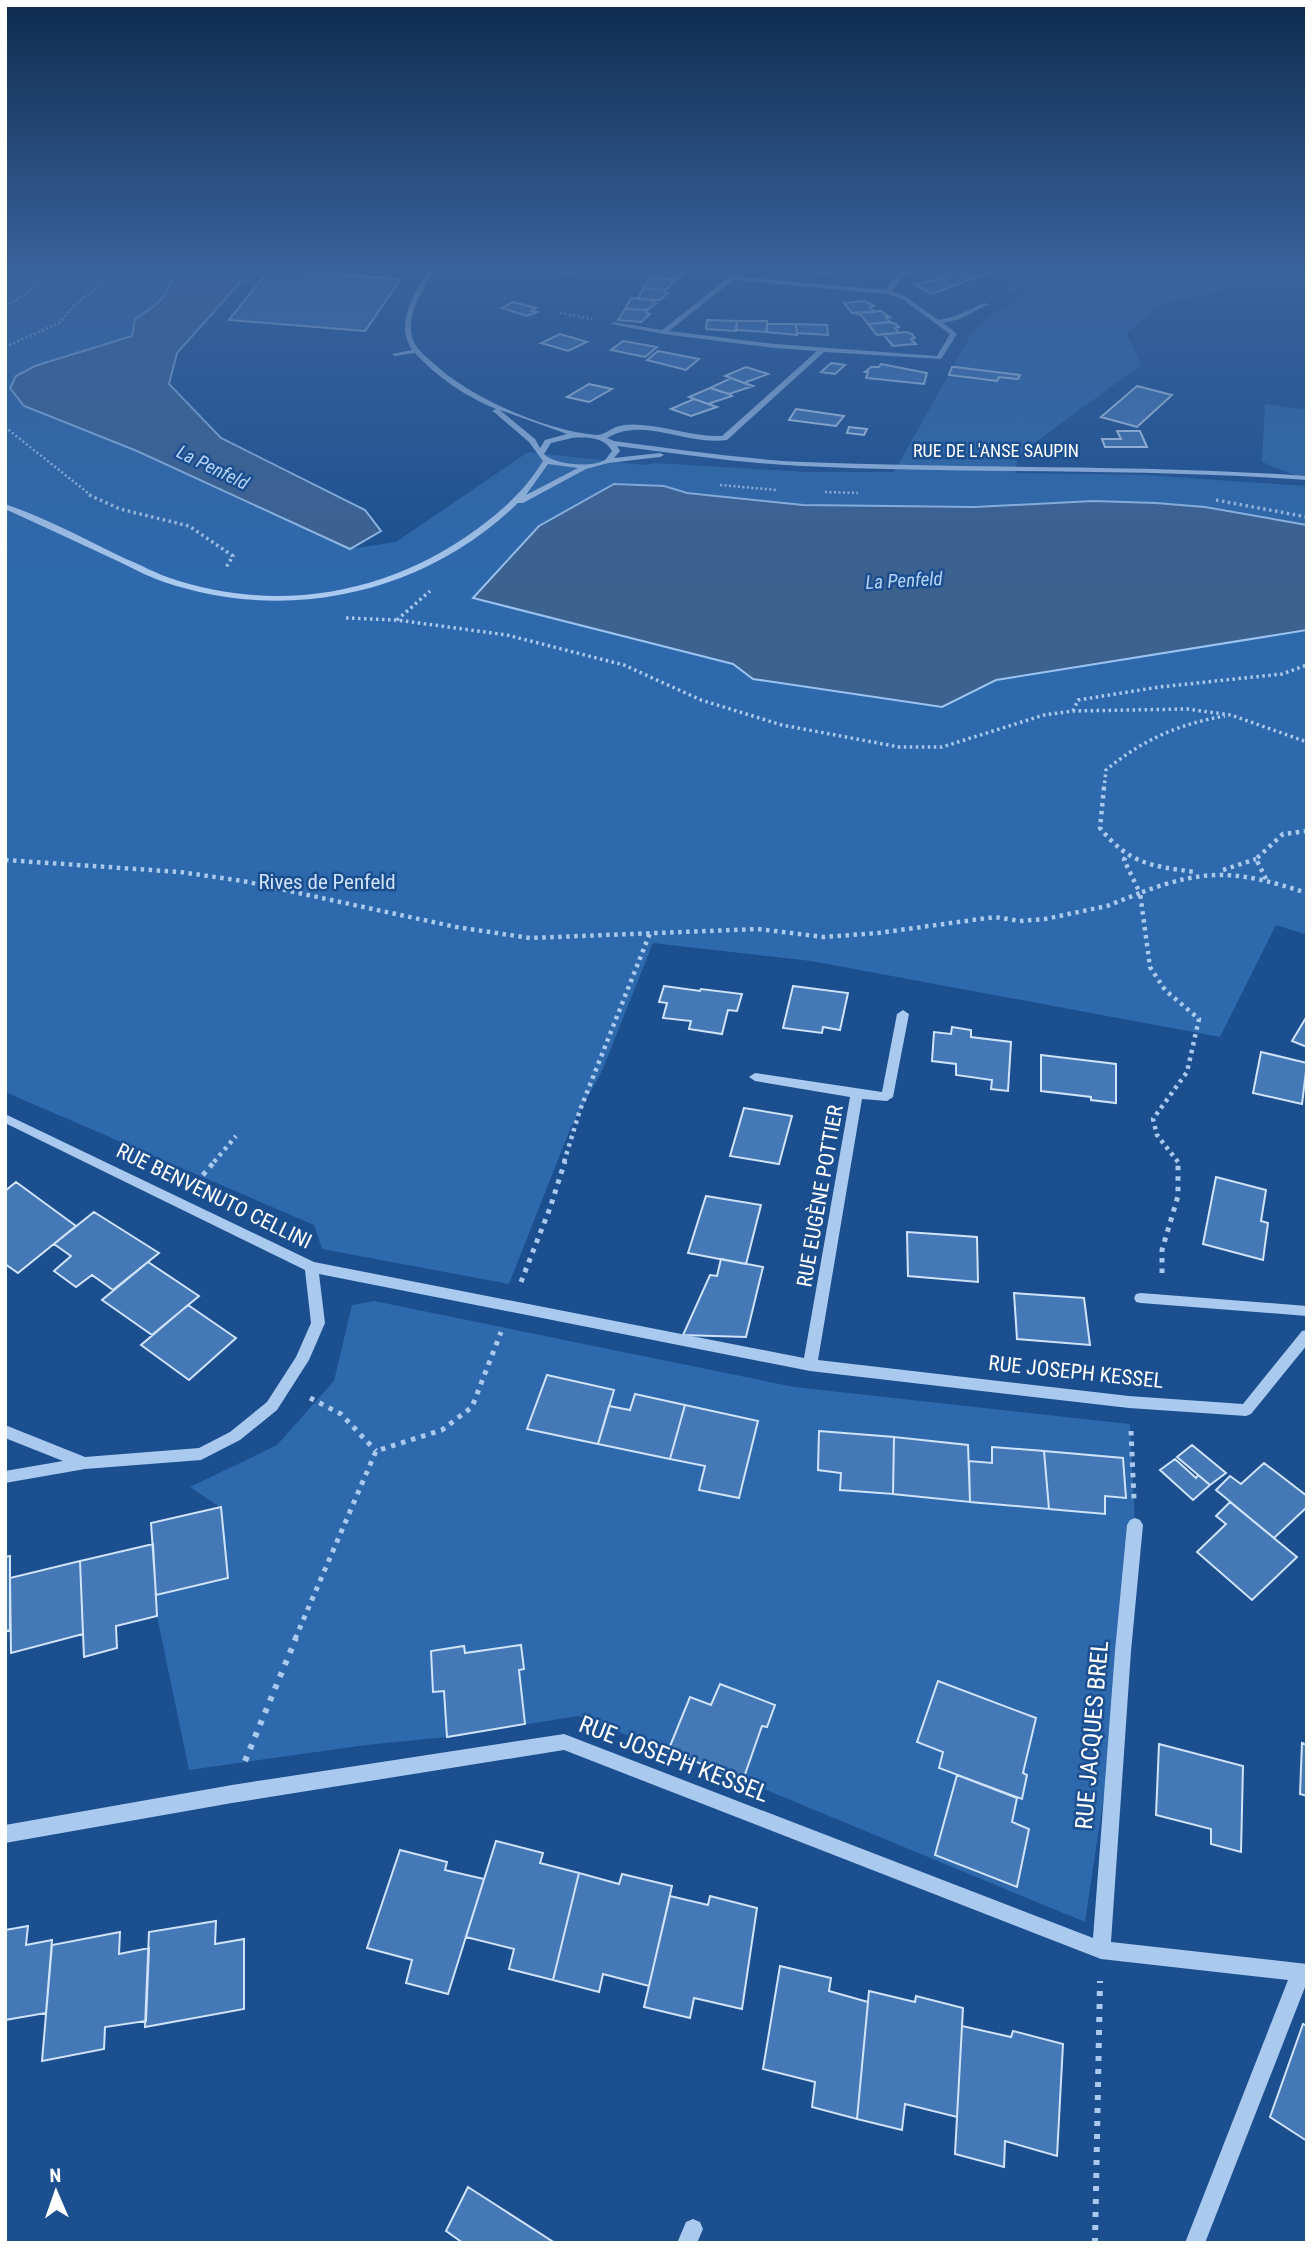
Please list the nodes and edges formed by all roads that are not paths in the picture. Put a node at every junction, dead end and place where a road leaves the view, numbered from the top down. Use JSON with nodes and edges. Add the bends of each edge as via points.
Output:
{"nodes":[{"id":1,"x":437,"y":373,"type":"edge"},
{"id":2,"x":796,"y":373,"type":"edge"},
{"id":3,"x":491,"y":406,"type":"junction"},
{"id":4,"x":578,"y":435,"type":"junction"},
{"id":5,"x":601,"y":438,"type":"junction"},
{"id":6,"x":612,"y":443,"type":"junction"},
{"id":7,"x":541,"y":453,"type":"junction"},
{"id":8,"x":685,"y":453,"type":"junction"},
{"id":9,"x":547,"y":460,"type":"junction"},
{"id":10,"x":608,"y":461,"type":"junction"},
{"id":11,"x":586,"y":467,"type":"junction"},
{"id":12,"x":1307,"y":478,"type":"edge"},
{"id":13,"x":5,"y":506,"type":"edge"},
{"id":14,"x":507,"y":507,"type":"junction"},
{"id":15,"x":200,"y":589,"type":"joint"},
{"id":16,"x":903,"y":1014,"type":"dead end"},
{"id":17,"x":755,"y":1077,"type":"dead end"},
{"id":18,"x":857,"y":1094,"type":"junction"},
{"id":19,"x":5,"y":1118,"type":"edge"},
{"id":20,"x":311,"y":1267,"type":"junction"},
{"id":21,"x":1141,"y":1297,"type":"dead end"},
{"id":22,"x":1307,"y":1311,"type":"edge"},
{"id":23,"x":1307,"y":1335,"type":"edge"},
{"id":24,"x":810,"y":1365,"type":"junction"},
{"id":25,"x":5,"y":1431,"type":"edge"},
{"id":26,"x":85,"y":1463,"type":"junction"},
{"id":27,"x":5,"y":1477,"type":"edge"},
{"id":28,"x":1135,"y":1525,"type":"road end"},
{"id":29,"x":5,"y":1834,"type":"edge"},
{"id":30,"x":1101,"y":1950,"type":"junction"},
{"id":31,"x":1303,"y":1972,"type":"edge"},
{"id":32,"x":1195,"y":2243,"type":"edge"}],
"edges":[{"from":1,"to":3,"type":"street"},
{"from":2,"to":5,"type":"street","via":[[724,438],[691,438],[633,428]]},
{"from":3,"to":4,"type":"street"},
{"from":3,"to":7,"type":"street"},
{"from":4,"to":5,"type":"street"},
{"from":4,"to":7,"type":"street","via":[[548,442]]},
{"from":5,"to":6,"type":"street","name":"RUE DE L'ANSE SAUPIN"},
{"from":6,"to":8,"type":"street","name":"RUE DE L'ANSE SAUPIN"},
{"from":6,"to":10,"type":"street","via":[[615,451]]},
{"from":7,"to":9,"type":"street"},
{"from":8,"to":10,"type":"street","name":"RUE DE L'ANSE SAUPIN"},
{"from":8,"to":12,"type":"street","name":"RUE DE L'ANSE SAUPIN","via":[[804,464],[1079,467]]},
{"from":9,"to":11,"type":"street"},
{"from":9,"to":14,"type":"street","via":[[541,473]]},
{"from":10,"to":11,"type":"street","name":"RUE DE L'ANSE SAUPIN"},
{"from":11,"to":14,"type":"street"},
{"from":13,"to":15,"type":"street","via":[[168,581]]},
{"from":14,"to":15,"type":"street","via":[[453,550],[380,584],[320,596],[272,599]]},
{"from":16,"to":18,"type":"street","via":[[887,1097]]},
{"from":17,"to":18,"type":"street","name":"RUE EUGÈNE POTTIER"},
{"from":18,"to":24,"type":"street","name":"RUE EUGÈNE POTTIER"},
{"from":19,"to":20,"type":"street","name":"RUE BENVENUTO CELLINI"},
{"from":20,"to":24,"type":"street","name":"RUE JOSEPH KESSEL"},
{"from":20,"to":26,"type":"street","name":"RUE BENVENUTO CELLINI","via":[[318,1323],[302,1360],[272,1406],[235,1436],[201,1454]]},
{"from":21,"to":22,"type":"street"},
{"from":23,"to":24,"type":"street","name":"RUE JOSEPH KESSEL","via":[[1246,1410],[1129,1402]]},
{"from":25,"to":26,"type":"street","name":"RUE BENVENUTO CELLINI"},
{"from":26,"to":27,"type":"street","name":"RUE BENVENUTO CELLINI"},
{"from":28,"to":30,"type":"street","name":"RUE JACQUES BREL"},
{"from":29,"to":30,"type":"street","name":"RUE JOSEPH KESSEL","via":[[564,1742]]},
{"from":30,"to":31,"type":"street","name":"RUE JOSEPH KESSEL"},
{"from":31,"to":32,"type":"street"}]}
